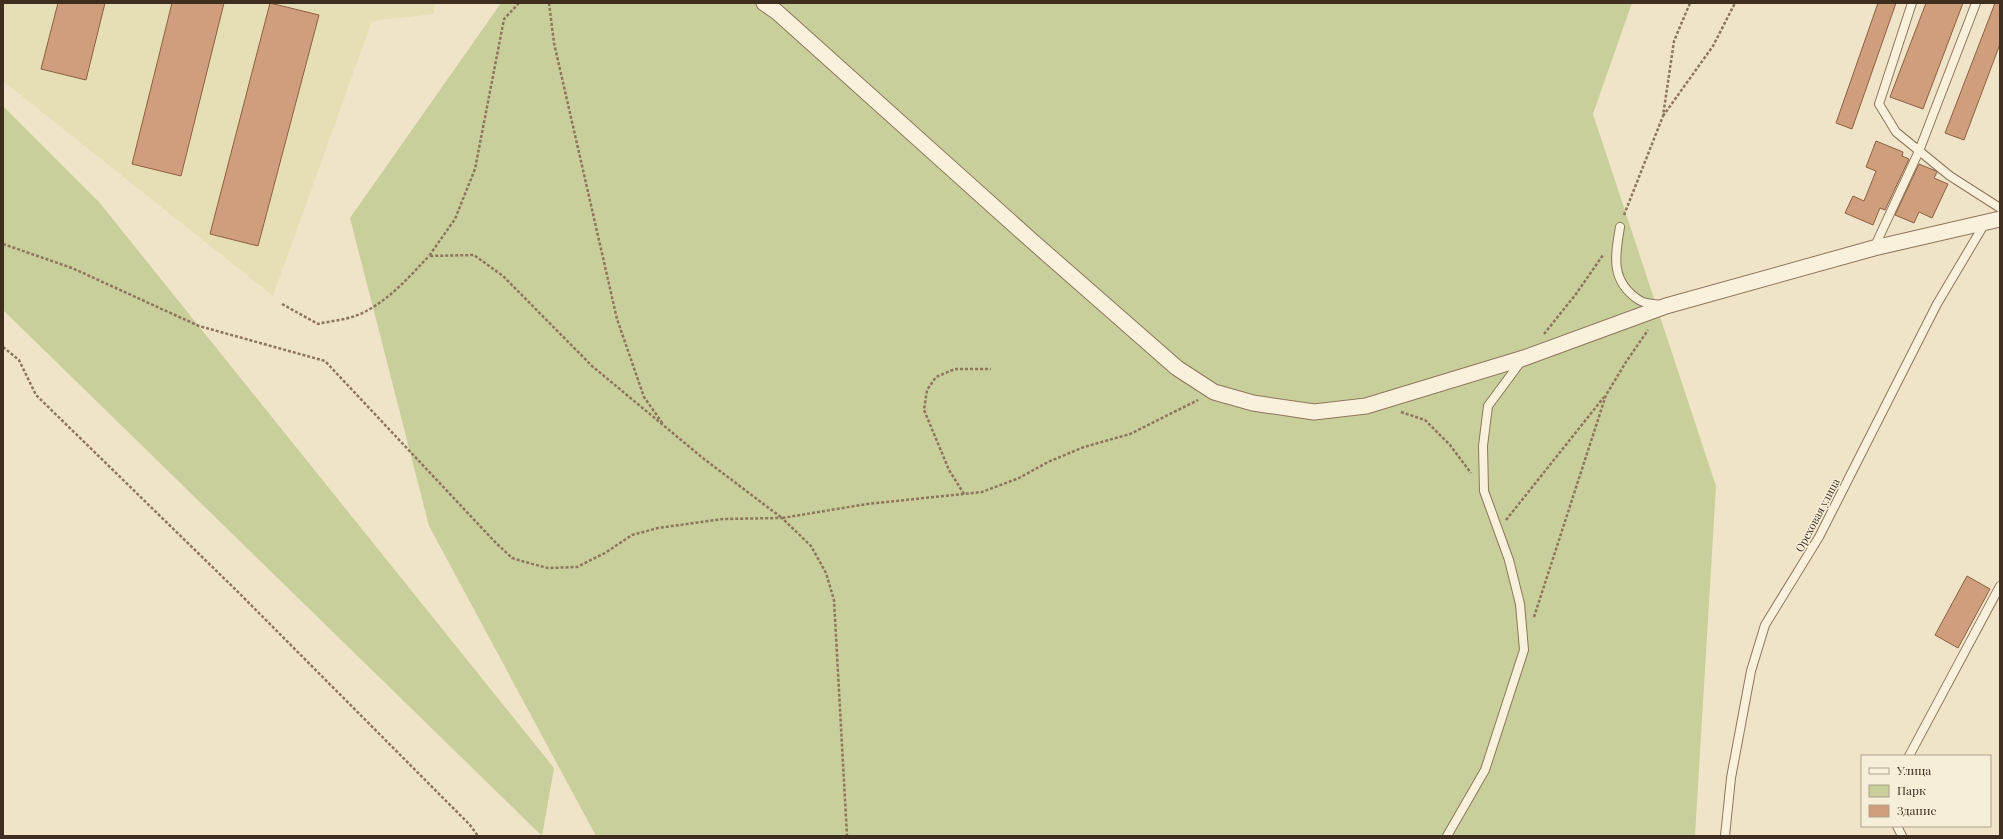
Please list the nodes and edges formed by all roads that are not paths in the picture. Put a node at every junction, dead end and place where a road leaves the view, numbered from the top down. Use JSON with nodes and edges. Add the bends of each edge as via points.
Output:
{"nodes":[{"id":1,"x":764,"y":3,"type":"edge"},
{"id":2,"x":1912,"y":3,"type":"edge"},
{"id":3,"x":1976,"y":3,"type":"edge"},
{"id":4,"x":1919,"y":151,"type":"junction"},
{"id":5,"x":2000,"y":208,"type":"edge"},
{"id":6,"x":2000,"y":219,"type":"edge"},
{"id":7,"x":1985,"y":223,"type":"junction"},
{"id":8,"x":1620,"y":227,"type":"road end"},
{"id":9,"x":1874,"y":248,"type":"junction"},
{"id":10,"x":1666,"y":306,"type":"junction"},
{"id":11,"x":1524,"y":358,"type":"junction"},
{"id":12,"x":2000,"y":586,"type":"edge"},
{"id":13,"x":1910,"y":755,"type":"edge"},
{"id":14,"x":1898,"y":827,"type":"edge"},
{"id":15,"x":1725,"y":833,"type":"edge"},
{"id":16,"x":1447,"y":836,"type":"edge"},
{"id":17,"x":1732,"y":836,"type":"edge"},
{"id":18,"x":1902,"y":836,"type":"edge"}],
"edges":[{"from":1,"to":11,"type":"street","via":[[1171,362],[1214,392],[1254,403],[1314,412],[1351,408],[1366,406]]},
{"from":2,"to":4,"type":"lane","via":[[1879,104],[1896,132]]},
{"from":3,"to":4,"type":"lane"},
{"from":4,"to":5,"type":"lane","via":[[1950,176]]},
{"from":4,"to":9,"type":"lane"},
{"from":6,"to":7,"type":"street"},
{"from":7,"to":9,"type":"street"},
{"from":7,"to":15,"type":"lane","name":"Ореховая улица","via":[[1937,304],[1819,537],[1765,625],[1751,671],[1731,778]]},
{"from":8,"to":10,"type":"lane","via":[[1615,260],[1620,283],[1639,301]]},
{"from":9,"to":10,"type":"street"},
{"from":10,"to":11,"type":"street"},
{"from":11,"to":16,"type":"lane","via":[[1488,406],[1483,446],[1484,491],[1509,560],[1520,604],[1524,650],[1485,770]]},
{"from":12,"to":13,"type":"lane"},
{"from":14,"to":18,"type":"lane"},
{"from":15,"to":17,"type":"lane"}]}
